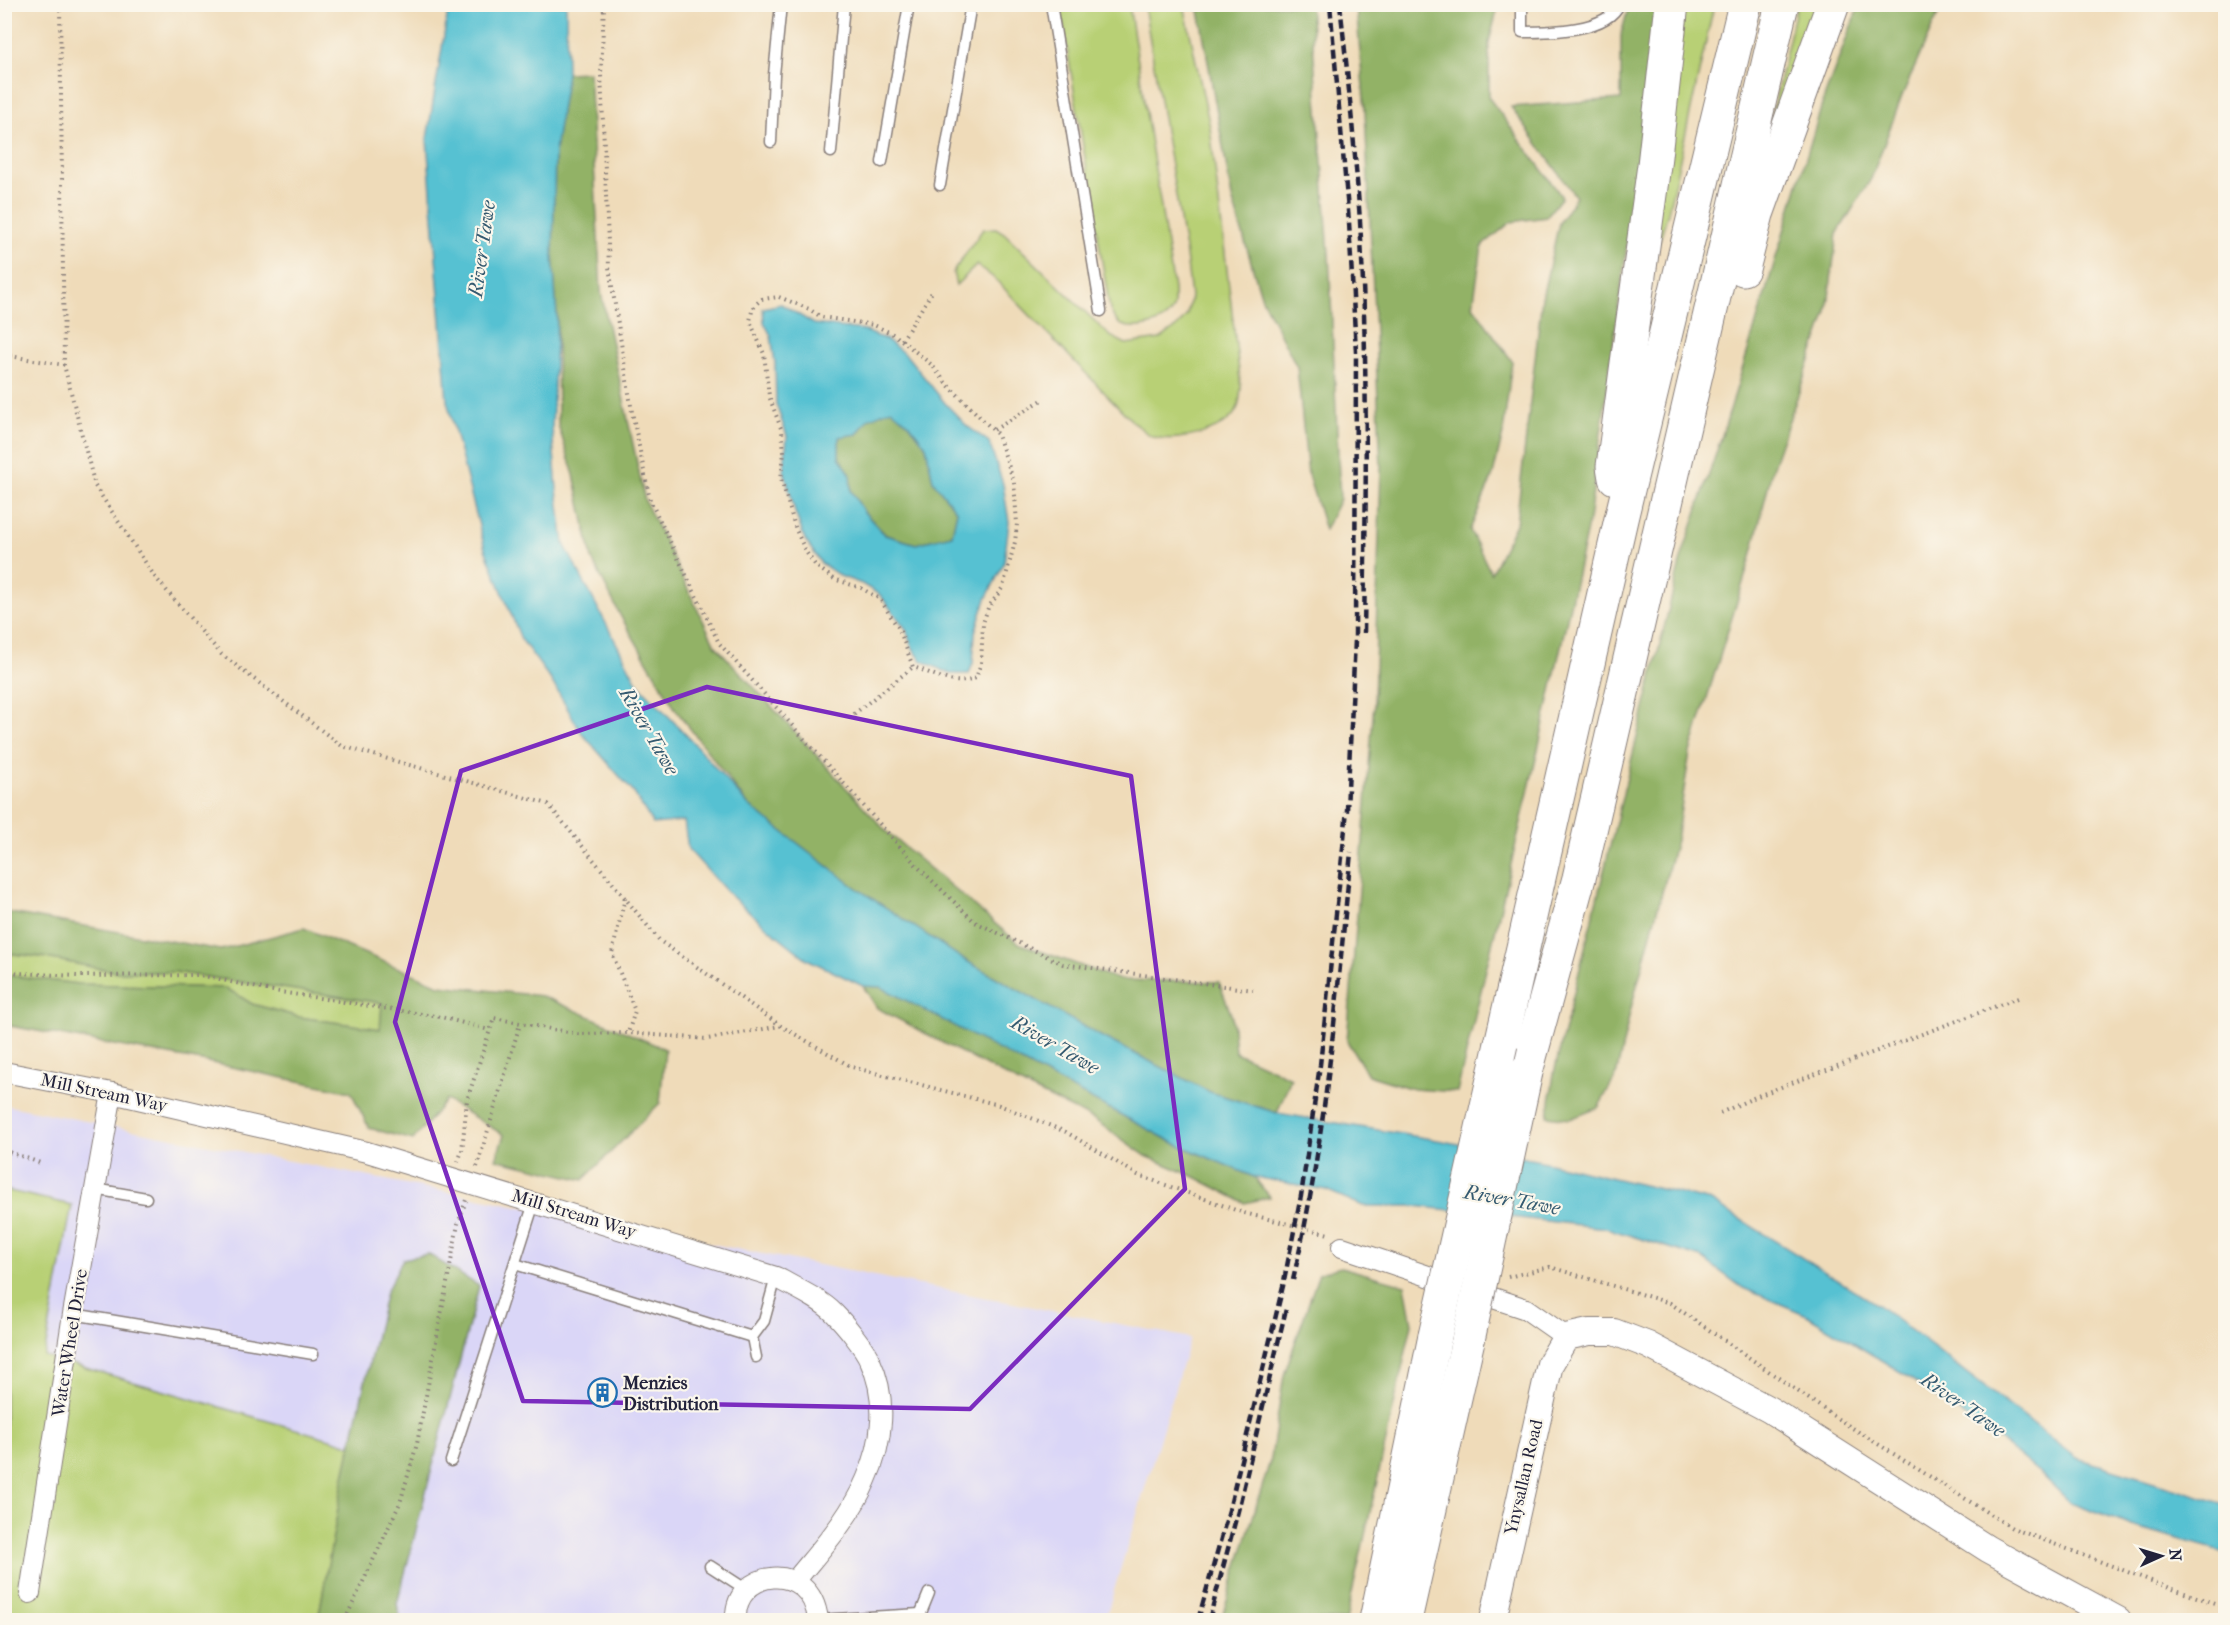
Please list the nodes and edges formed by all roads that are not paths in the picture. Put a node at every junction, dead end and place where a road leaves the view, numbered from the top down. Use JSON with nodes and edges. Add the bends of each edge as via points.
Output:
{"nodes":[{"id":1,"x":781,"y":4,"type":"edge"},
{"id":2,"x":844,"y":4,"type":"edge"},
{"id":3,"x":909,"y":4,"type":"edge"},
{"id":4,"x":971,"y":4,"type":"edge"},
{"id":5,"x":1051,"y":4,"type":"edge"},
{"id":6,"x":1522,"y":4,"type":"edge"},
{"id":7,"x":1619,"y":4,"type":"edge"},
{"id":8,"x":1672,"y":4,"type":"edge"},
{"id":9,"x":1745,"y":4,"type":"edge"},
{"id":10,"x":1782,"y":4,"type":"edge"},
{"id":11,"x":1833,"y":4,"type":"edge"},
{"id":12,"x":771,"y":142,"type":"dead end"},
{"id":13,"x":831,"y":152,"type":"dead end"},
{"id":14,"x":882,"y":162,"type":"dead end"},
{"id":15,"x":940,"y":185,"type":"dead end"},
{"id":16,"x":1101,"y":311,"type":"dead end"},
{"id":17,"x":1694,"y":386,"type":"junction"},
{"id":18,"x":1621,"y":519,"type":"junction"},
{"id":19,"x":4,"y":1072,"type":"edge"},
{"id":20,"x":112,"y":1093,"type":"junction"},
{"id":21,"x":95,"y":1189,"type":"junction"},
{"id":22,"x":146,"y":1198,"type":"dead end"},
{"id":23,"x":534,"y":1203,"type":"junction"},
{"id":24,"x":1338,"y":1241,"type":"road end"},
{"id":25,"x":515,"y":1264,"type":"junction"},
{"id":26,"x":776,"y":1277,"type":"junction"},
{"id":27,"x":73,"y":1314,"type":"junction"},
{"id":28,"x":752,"y":1336,"type":"junction"},
{"id":29,"x":1566,"y":1337,"type":"junction"},
{"id":30,"x":313,"y":1354,"type":"dead end"},
{"id":31,"x":756,"y":1357,"type":"dead end"},
{"id":32,"x":451,"y":1461,"type":"dead end"},
{"id":33,"x":710,"y":1566,"type":"dead end"},
{"id":34,"x":795,"y":1581,"type":"junction"},
{"id":35,"x":747,"y":1590,"type":"junction"},
{"id":36,"x":30,"y":1593,"type":"dead end"},
{"id":37,"x":929,"y":1593,"type":"dead end"},
{"id":38,"x":919,"y":1617,"type":"edge"},
{"id":39,"x":736,"y":1620,"type":"edge"},
{"id":40,"x":818,"y":1620,"type":"edge"},
{"id":41,"x":1376,"y":1620,"type":"edge"},
{"id":42,"x":1405,"y":1620,"type":"edge"},
{"id":43,"x":1492,"y":1620,"type":"edge"},
{"id":44,"x":2118,"y":1620,"type":"edge"}],
"edges":[{"from":1,"to":12,"type":"lane"},
{"from":2,"to":13,"type":"lane"},
{"from":3,"to":14,"type":"lane"},
{"from":4,"to":15,"type":"lane"},
{"from":5,"to":16,"type":"lane"},
{"from":6,"to":7,"type":"lane","via":[[1522,32],[1558,31],[1599,23]]},
{"from":8,"to":18,"type":"highway","via":[[1613,466]]},
{"from":9,"to":18,"type":"highway"},
{"from":10,"to":17,"type":"highway"},
{"from":11,"to":17,"type":"highway","via":[[1757,214],[1732,310]]},
{"from":17,"to":42,"type":"highway","bridge":true,"via":[[1579,878],[1526,1072]]},
{"from":18,"to":41,"type":"highway","bridge":true,"via":[[1435,1336]]},
{"from":19,"to":20,"type":"street","name":"Mill Stream Way"},
{"from":20,"to":21,"type":"street","name":"Water Wheel Drive"},
{"from":20,"to":23,"type":"street","name":"Mill Stream Way","via":[[367,1152]]},
{"from":21,"to":22,"type":"lane"},
{"from":21,"to":27,"type":"street","name":"Water Wheel Drive"},
{"from":23,"to":25,"type":"lane"},
{"from":23,"to":26,"type":"street","name":"Mill Stream Way"},
{"from":24,"to":29,"type":"street","via":[[1526,1309]]},
{"from":25,"to":28,"type":"lane"},
{"from":25,"to":32,"type":"lane"},
{"from":26,"to":28,"type":"lane","via":[[764,1322]]},
{"from":26,"to":34,"type":"street","name":"Mill Stream Way","via":[[834,1312],[859,1345],[870,1360],[881,1417],[879,1448],[865,1483],[833,1534]]},
{"from":27,"to":30,"type":"lane"},
{"from":27,"to":36,"type":"street","name":"Water Wheel Drive"},
{"from":28,"to":31,"type":"lane"},
{"from":29,"to":43,"type":"street","name":"Ynysallan Road","via":[[1550,1364]]},
{"from":29,"to":44,"type":"street","via":[[1614,1332],[1648,1345],[1770,1410],[1988,1549]]},
{"from":33,"to":35,"type":"lane"},
{"from":34,"to":35,"type":"street","via":[[771,1578],[758,1581]]},
{"from":34,"to":40,"type":"street","via":[[812,1598]]},
{"from":35,"to":39,"type":"street","via":[[739,1603]]},
{"from":37,"to":38,"type":"lane"},
{"from":38,"to":40,"type":"lane"}]}
